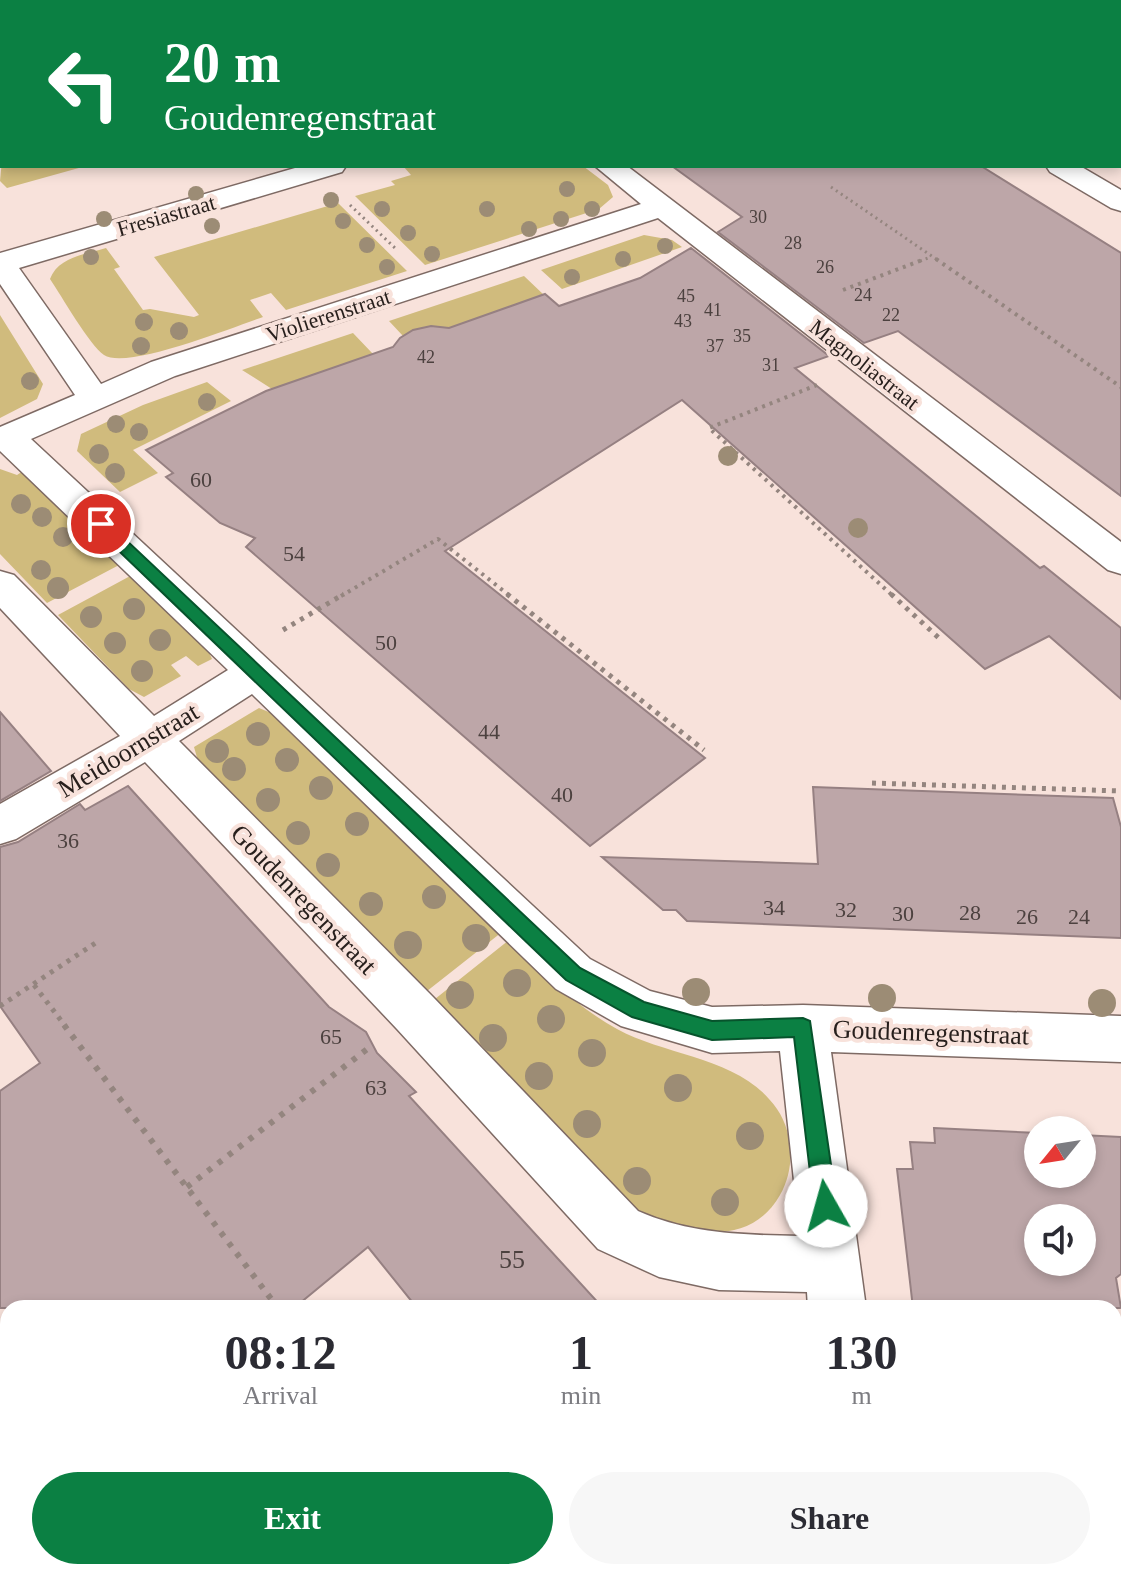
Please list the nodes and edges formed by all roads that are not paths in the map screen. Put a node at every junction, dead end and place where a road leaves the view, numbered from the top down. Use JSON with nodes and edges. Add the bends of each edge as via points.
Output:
{"nodes":[{"id":1,"x":323,"y":168,"type":"edge"},
{"id":2,"x":612,"y":168,"type":"edge"},
{"id":3,"x":1063,"y":168,"type":"edge"},
{"id":4,"x":1121,"y":202,"type":"edge"},
{"id":5,"x":662,"y":207,"type":"junction"},
{"id":6,"x":0,"y":263,"type":"edge"},
{"id":7,"x":93,"y":397,"type":"junction"},
{"id":8,"x":4,"y":438,"type":"edge"},
{"id":9,"x":1121,"y":561,"type":"edge"},
{"id":10,"x":0,"y":584,"type":"edge"},
{"id":11,"x":247,"y":664,"type":"junction"},
{"id":12,"x":148,"y":740,"type":"junction"},
{"id":13,"x":0,"y":826,"type":"edge"},
{"id":14,"x":803,"y":1028,"type":"junction"},
{"id":15,"x":1121,"y":1039,"type":"edge"},
{"id":16,"x":835,"y":1287,"type":"edge"}],
"edges":[{"from":1,"to":6,"type":"street","name":"Fresiastraat"},
{"from":2,"to":5,"type":"street","name":"Magnoliastraat"},
{"from":3,"to":4,"type":"street"},
{"from":5,"to":7,"type":"street","name":"Violierenstraat","via":[[163,369]]},
{"from":5,"to":9,"type":"street","name":"Magnoliastraat"},
{"from":6,"to":7,"type":"street"},
{"from":7,"to":8,"type":"street","name":"Violierenstraat"},
{"from":8,"to":11,"type":"street","name":"Goudenregenstraat"},
{"from":10,"to":12,"type":"street","name":"Goudenregenstraat"},
{"from":11,"to":12,"type":"street","name":"Meidoornstraat"},
{"from":11,"to":14,"type":"street","name":"Goudenregenstraat","via":[[573,974],[639,1010],[712,1030]]},
{"from":12,"to":13,"type":"street","name":"Meidoornstraat"},
{"from":12,"to":16,"type":"street","name":"Goudenregenstraat","via":[[618,1230],[659,1249]]},
{"from":14,"to":15,"type":"street","name":"Goudenregenstraat"},
{"from":14,"to":16,"type":"street"}]}
